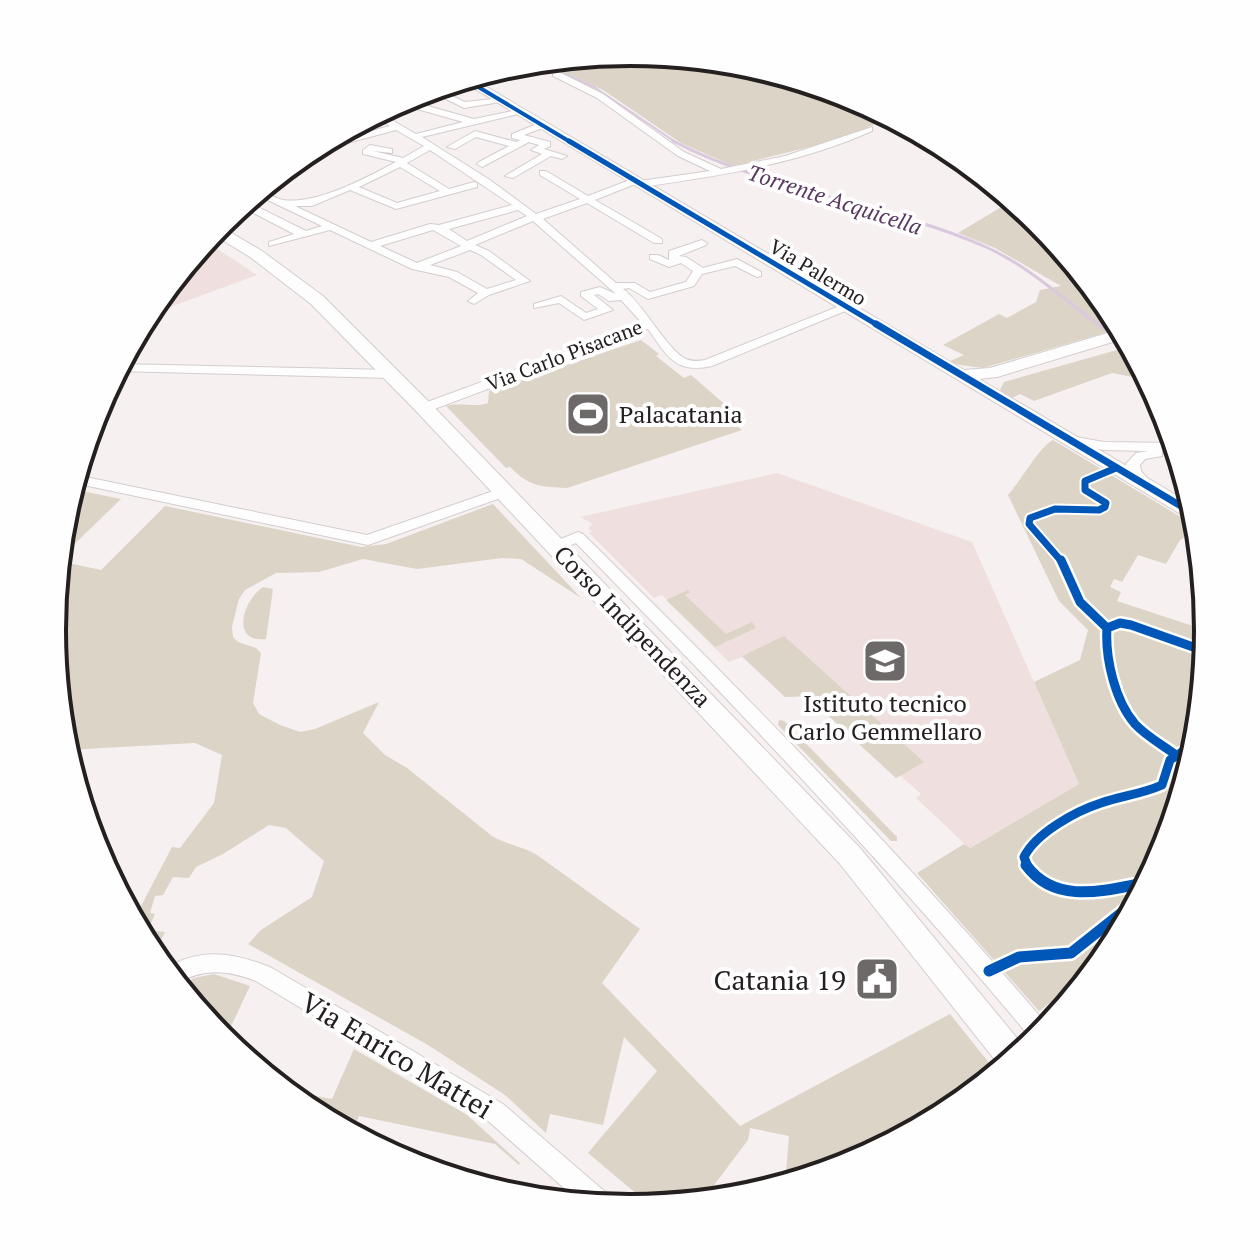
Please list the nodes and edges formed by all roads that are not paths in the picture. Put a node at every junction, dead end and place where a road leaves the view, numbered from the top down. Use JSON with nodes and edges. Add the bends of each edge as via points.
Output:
{"nodes":[{"id":1,"x":556,"y":74,"type":"dead end"},
{"id":2,"x":478,"y":87,"type":"edge"},
{"id":3,"x":446,"y":97,"type":"edge"},
{"id":4,"x":502,"y":101,"type":"junction"},
{"id":5,"x":458,"y":104,"type":"junction"},
{"id":6,"x":425,"y":105,"type":"edge"},
{"id":7,"x":421,"y":107,"type":"edge"},
{"id":8,"x":426,"y":108,"type":"junction"},
{"id":9,"x":445,"y":110,"type":"dead end"},
{"id":10,"x":519,"y":111,"type":"junction"},
{"id":11,"x":386,"y":122,"type":"edge"},
{"id":12,"x":475,"y":122,"type":"junction"},
{"id":13,"x":542,"y":125,"type":"junction"},
{"id":14,"x":397,"y":127,"type":"junction"},
{"id":15,"x":508,"y":127,"type":"dead end"},
{"id":16,"x":869,"y":129,"type":"dead end"},
{"id":17,"x":498,"y":132,"type":"dead end"},
{"id":18,"x":526,"y":135,"type":"junction"},
{"id":19,"x":413,"y":137,"type":"junction"},
{"id":20,"x":355,"y":138,"type":"edge"},
{"id":21,"x":488,"y":138,"type":"junction"},
{"id":22,"x":517,"y":145,"type":"junction"},
{"id":23,"x":429,"y":147,"type":"junction"},
{"id":24,"x":389,"y":151,"type":"dead end"},
{"id":25,"x":505,"y":151,"type":"junction"},
{"id":26,"x":545,"y":156,"type":"junction"},
{"id":27,"x":562,"y":156,"type":"dead end"},
{"id":28,"x":493,"y":158,"type":"junction"},
{"id":29,"x":402,"y":162,"type":"junction"},
{"id":30,"x":482,"y":164,"type":"dead end"},
{"id":31,"x":526,"y":167,"type":"junction"},
{"id":32,"x":730,"y":171,"type":"junction"},
{"id":33,"x":543,"y":173,"type":"dead end"},
{"id":34,"x":510,"y":176,"type":"dead end"},
{"id":35,"x":638,"y":183,"type":"junction"},
{"id":36,"x":474,"y":185,"type":"dead end"},
{"id":37,"x":351,"y":187,"type":"junction"},
{"id":38,"x":448,"y":192,"type":"junction"},
{"id":39,"x":269,"y":197,"type":"edge"},
{"id":40,"x":587,"y":199,"type":"junction"},
{"id":41,"x":283,"y":204,"type":"junction"},
{"id":42,"x":521,"y":206,"type":"junction"},
{"id":43,"x":253,"y":211,"type":"edge"},
{"id":44,"x":537,"y":217,"type":"junction"},
{"id":45,"x":277,"y":220,"type":"junction"},
{"id":46,"x":264,"y":225,"type":"dead end"},
{"id":47,"x":329,"y":227,"type":"junction"},
{"id":48,"x":304,"y":234,"type":"junction"},
{"id":49,"x":226,"y":236,"type":"edge"},
{"id":50,"x":447,"y":236,"type":"junction"},
{"id":51,"x":658,"y":241,"type":"dead end"},
{"id":52,"x":702,"y":243,"type":"dead end"},
{"id":53,"x":273,"y":244,"type":"dead end"},
{"id":54,"x":371,"y":245,"type":"junction"},
{"id":55,"x":468,"y":246,"type":"junction"},
{"id":56,"x":654,"y":257,"type":"dead end"},
{"id":57,"x":679,"y":260,"type":"junction"},
{"id":58,"x":416,"y":267,"type":"junction"},
{"id":59,"x":698,"y":272,"type":"junction"},
{"id":60,"x":757,"y":274,"type":"dead end"},
{"id":61,"x":620,"y":291,"type":"junction"},
{"id":62,"x":485,"y":293,"type":"junction"},
{"id":63,"x":474,"y":301,"type":"dead end"},
{"id":64,"x":538,"y":306,"type":"dead end"},
{"id":65,"x":846,"y":307,"type":"junction"},
{"id":66,"x":650,"y":324,"type":"junction"},
{"id":67,"x":1112,"y":339,"type":"edge"},
{"id":68,"x":1115,"y":343,"type":"edge"},
{"id":69,"x":1102,"y":344,"type":"junction"},
{"id":70,"x":373,"y":355,"type":"junction"},
{"id":71,"x":944,"y":366,"type":"junction"},
{"id":72,"x":131,"y":368,"type":"edge"},
{"id":73,"x":1000,"y":368,"type":"junction"},
{"id":74,"x":335,"y":373,"type":"junction"},
{"id":75,"x":391,"y":374,"type":"junction"},
{"id":76,"x":962,"y":377,"type":"junction"},
{"id":77,"x":986,"y":392,"type":"junction"},
{"id":78,"x":424,"y":408,"type":"junction"},
{"id":79,"x":1066,"y":438,"type":"junction"},
{"id":80,"x":1164,"y":450,"type":"edge"},
{"id":81,"x":1164,"y":451,"type":"edge"},
{"id":82,"x":1165,"y":452,"type":"edge"},
{"id":83,"x":1103,"y":460,"type":"junction"},
{"id":84,"x":86,"y":481,"type":"edge"},
{"id":85,"x":1146,"y":485,"type":"junction"},
{"id":86,"x":504,"y":492,"type":"junction"},
{"id":87,"x":1180,"y":505,"type":"edge"},
{"id":88,"x":556,"y":546,"type":"junction"},
{"id":89,"x":896,"y":866,"type":"junction"},
{"id":90,"x":871,"y":879,"type":"junction"},
{"id":91,"x":181,"y":970,"type":"edge"},
{"id":92,"x":1033,"y":1025,"type":"edge"},
{"id":93,"x":1007,"y":1050,"type":"edge"},
{"id":94,"x":587,"y":1192,"type":"edge"}],
"edges":[{"from":1,"to":32,"type":"street","via":[[600,96],[681,154]]},
{"from":2,"to":4,"type":"main road","name":"Via Palermo"},
{"from":3,"to":5,"type":"street"},
{"from":4,"to":5,"type":"street"},
{"from":4,"to":10,"type":"main road","name":"Via Palermo"},
{"from":5,"to":9,"type":"street"},
{"from":6,"to":8,"type":"street"},
{"from":7,"to":8,"type":"street"},
{"from":8,"to":12,"type":"street"},
{"from":10,"to":12,"type":"street"},
{"from":10,"to":13,"type":"main road","name":"Via Palermo"},
{"from":11,"to":14,"type":"street","name":"Via Carlo Pisacane"},
{"from":12,"to":19,"type":"street"},
{"from":13,"to":18,"type":"street"},
{"from":13,"to":35,"type":"main road","name":"Via Palermo"},
{"from":14,"to":19,"type":"street","name":"Via Carlo Pisacane"},
{"from":14,"to":20,"type":"street"},
{"from":15,"to":18,"type":"street"},
{"from":16,"to":32,"type":"street"},
{"from":17,"to":21,"type":"street"},
{"from":18,"to":22,"type":"street"},
{"from":18,"to":26,"type":"street","via":[[547,144],[536,150]]},
{"from":19,"to":23,"type":"street","name":"Via Carlo Pisacane"},
{"from":21,"to":22,"type":"street"},
{"from":21,"to":25,"type":"street","via":[[475,134],[458,147]]},
{"from":22,"to":25,"type":"street"},
{"from":23,"to":29,"type":"street"},
{"from":23,"to":42,"type":"street","name":"Via Carlo Pisacane"},
{"from":24,"to":29,"type":"street","via":[[373,147],[366,152]]},
{"from":25,"to":26,"type":"street"},
{"from":25,"to":28,"type":"street"},
{"from":26,"to":27,"type":"street"},
{"from":26,"to":31,"type":"street"},
{"from":28,"to":30,"type":"street"},
{"from":28,"to":31,"type":"street"},
{"from":29,"to":37,"type":"street"},
{"from":29,"to":38,"type":"street"},
{"from":31,"to":34,"type":"street"},
{"from":32,"to":35,"type":"street"},
{"from":33,"to":40,"type":"street"},
{"from":35,"to":40,"type":"street"},
{"from":35,"to":65,"type":"main road","name":"Via Palermo"},
{"from":36,"to":38,"type":"street"},
{"from":37,"to":38,"type":"street","via":[[396,206]]},
{"from":37,"to":41,"type":"street","via":[[308,204]]},
{"from":39,"to":41,"type":"street"},
{"from":40,"to":44,"type":"street"},
{"from":40,"to":51,"type":"street"},
{"from":41,"to":47,"type":"street"},
{"from":42,"to":44,"type":"street","name":"Via Carlo Pisacane"},
{"from":42,"to":50,"type":"street","via":[[443,227]]},
{"from":43,"to":45,"type":"street"},
{"from":44,"to":55,"type":"street"},
{"from":44,"to":61,"type":"street","name":"Via Carlo Pisacane"},
{"from":45,"to":46,"type":"street"},
{"from":45,"to":48,"type":"street"},
{"from":47,"to":48,"type":"street"},
{"from":47,"to":54,"type":"street"},
{"from":48,"to":53,"type":"street"},
{"from":49,"to":70,"type":"main road","name":"Corso Indipendenza","via":[[290,278]]},
{"from":50,"to":54,"type":"street","via":[[434,226]]},
{"from":50,"to":55,"type":"street"},
{"from":52,"to":57,"type":"street","via":[[673,253]]},
{"from":54,"to":58,"type":"street"},
{"from":55,"to":58,"type":"street"},
{"from":55,"to":62,"type":"street","via":[[524,281]]},
{"from":56,"to":57,"type":"street","via":[[669,264]]},
{"from":57,"to":59,"type":"street"},
{"from":58,"to":62,"type":"street","via":[[469,281]]},
{"from":59,"to":60,"type":"street","via":[[737,262]]},
{"from":59,"to":61,"type":"street","via":[[690,284],[648,296],[631,285]]},
{"from":61,"to":64,"type":"street","via":[[613,299],[600,290],[585,294],[607,310],[584,317],[561,299]]},
{"from":61,"to":66,"type":"street","name":"Via Carlo Pisacane"},
{"from":62,"to":63,"type":"street"},
{"from":65,"to":66,"type":"street","via":[[708,363],[684,365]]},
{"from":65,"to":71,"type":"main road","name":"Via Palermo"},
{"from":66,"to":78,"type":"street","name":"Via Carlo Pisacane"},
{"from":67,"to":69,"type":"main road"},
{"from":68,"to":69,"type":"main road"},
{"from":69,"to":73,"type":"main road"},
{"from":69,"to":77,"type":"main road","via":[[1003,377]]},
{"from":70,"to":74,"type":"street"},
{"from":70,"to":75,"type":"main road","name":"Corso Indipendenza"},
{"from":71,"to":73,"type":"main road","via":[[971,371]]},
{"from":71,"to":76,"type":"main road","name":"Via Palermo"},
{"from":72,"to":74,"type":"street"},
{"from":73,"to":76,"type":"main road"},
{"from":74,"to":75,"type":"street"},
{"from":75,"to":78,"type":"main road","name":"Corso Indipendenza"},
{"from":76,"to":77,"type":"main road","name":"Via Palermo"},
{"from":77,"to":79,"type":"main road","name":"Via Palermo"},
{"from":78,"to":86,"type":"main road","name":"Corso Indipendenza"},
{"from":79,"to":80,"type":"street","via":[[1096,446]]},
{"from":79,"to":83,"type":"main road","name":"Via Palermo"},
{"from":81,"to":83,"type":"street"},
{"from":82,"to":85,"type":"street","via":[[1138,457],[1133,468]]},
{"from":83,"to":85,"type":"main road","name":"Via Palermo"},
{"from":84,"to":86,"type":"street","via":[[368,540]]},
{"from":85,"to":87,"type":"main road","name":"Via Palermo"},
{"from":86,"to":88,"type":"main road","name":"Corso Indipendenza"},
{"from":88,"to":89,"type":"street","via":[[578,537],[750,709]]},
{"from":88,"to":90,"type":"main road","name":"Corso Indipendenza"},
{"from":89,"to":90,"type":"street"},
{"from":89,"to":92,"type":"street"},
{"from":90,"to":93,"type":"main road","name":"Corso Indipendenza"},
{"from":91,"to":94,"type":"street","name":"Via Enrico Mattei","via":[[214,961],[263,974],[495,1112]]}]}
